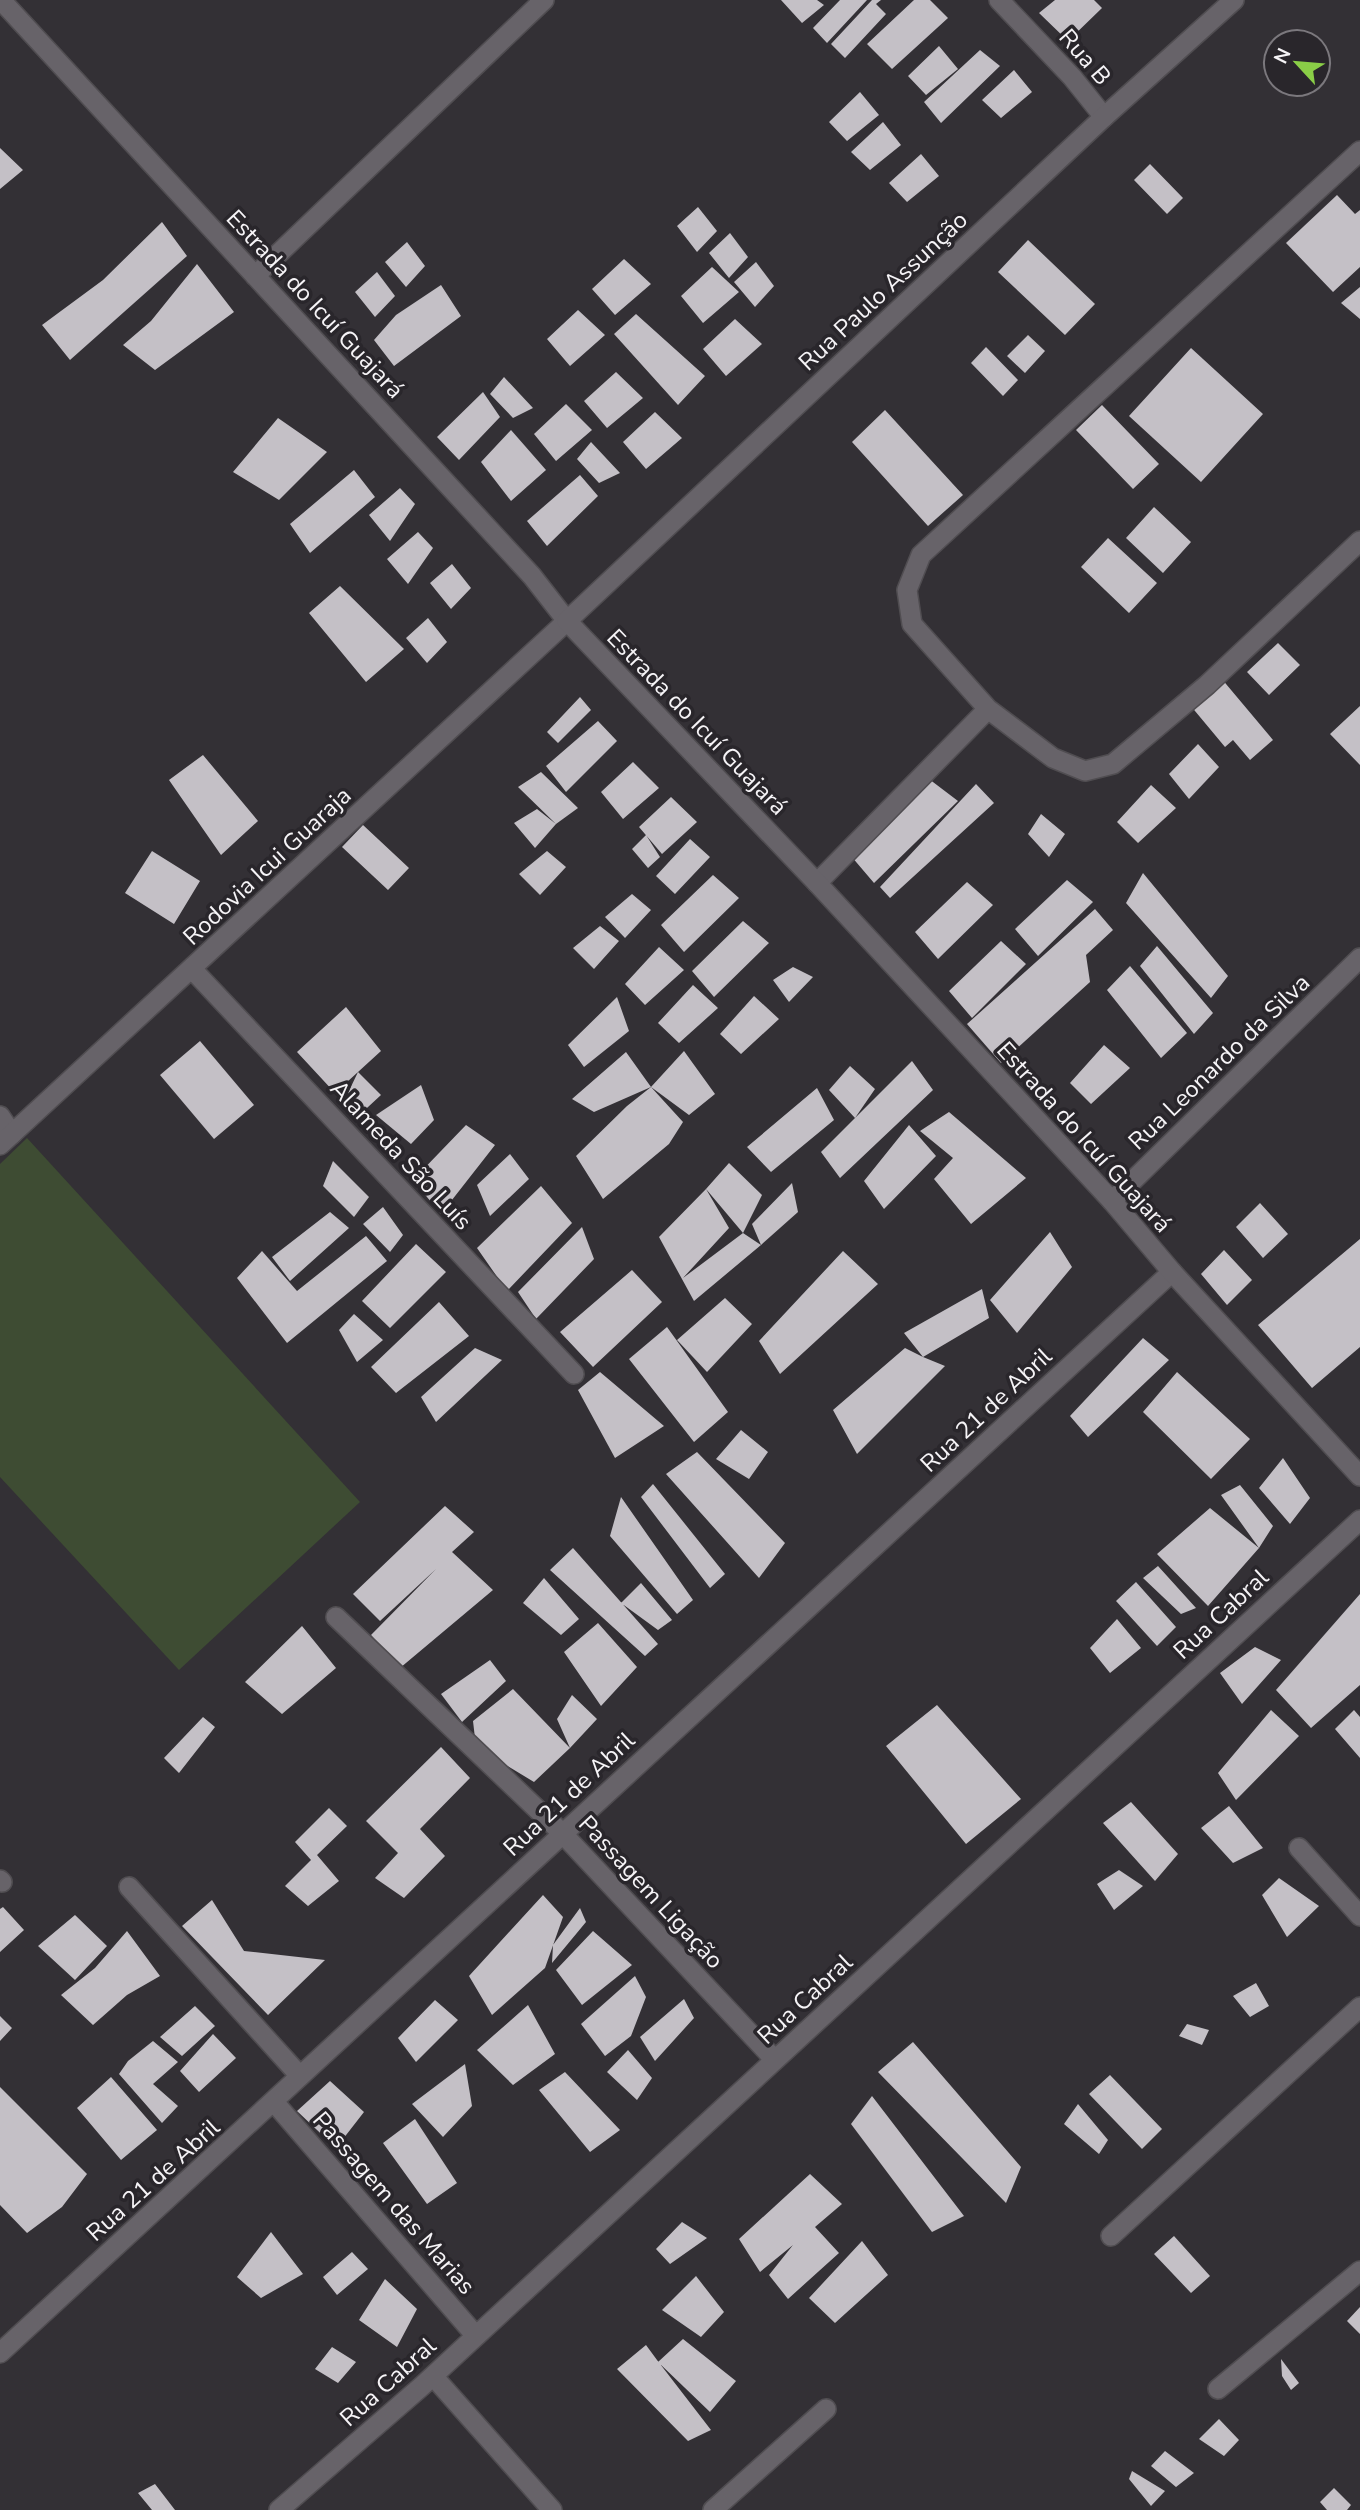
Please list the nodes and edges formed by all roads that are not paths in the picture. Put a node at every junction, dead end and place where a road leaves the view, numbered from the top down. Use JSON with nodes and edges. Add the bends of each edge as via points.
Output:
{"nodes":[{"id":1,"x":1,"y":0,"type":"edge"},
{"id":2,"x":544,"y":0,"type":"edge"},
{"id":3,"x":999,"y":0,"type":"edge"},
{"id":4,"x":1234,"y":0,"type":"edge"},
{"id":5,"x":1104,"y":117,"type":"junction"},
{"id":6,"x":1360,"y":150,"type":"edge"},
{"id":7,"x":255,"y":276,"type":"junction"},
{"id":8,"x":1360,"y":541,"type":"edge"},
{"id":9,"x":567,"y":621,"type":"junction"},
{"id":10,"x":988,"y":709,"type":"junction"},
{"id":11,"x":817,"y":883,"type":"junction"},
{"id":12,"x":1360,"y":958,"type":"edge"},
{"id":13,"x":192,"y":969,"type":"junction"},
{"id":14,"x":0,"y":1115,"type":"edge"},
{"id":15,"x":6,"y":1139,"type":"edge"},
{"id":16,"x":1112,"y":1201,"type":"junction"},
{"id":17,"x":1171,"y":1272,"type":"junction"},
{"id":18,"x":574,"y":1374,"type":"dead end"},
{"id":19,"x":1360,"y":1476,"type":"edge"},
{"id":20,"x":1360,"y":1520,"type":"edge"},
{"id":21,"x":336,"y":1617,"type":"dead end"},
{"id":22,"x":562,"y":1833,"type":"junction"},
{"id":23,"x":1299,"y":1848,"type":"dead end"},
{"id":24,"x":129,"y":1887,"type":"dead end"},
{"id":25,"x":1360,"y":1916,"type":"edge"},
{"id":26,"x":1360,"y":2007,"type":"edge"},
{"id":27,"x":775,"y":2060,"type":"junction"},
{"id":28,"x":300,"y":2076,"type":"junction"},
{"id":29,"x":274,"y":2102,"type":"junction"},
{"id":30,"x":1111,"y":2236,"type":"dead end"},
{"id":31,"x":1360,"y":2271,"type":"edge"},
{"id":32,"x":476,"y":2336,"type":"junction"},
{"id":33,"x":0,"y":2353,"type":"edge"},
{"id":34,"x":433,"y":2376,"type":"junction"},
{"id":35,"x":1218,"y":2389,"type":"dead end"},
{"id":36,"x":826,"y":2409,"type":"dead end"},
{"id":37,"x":279,"y":2510,"type":"edge"},
{"id":38,"x":552,"y":2510,"type":"edge"},
{"id":39,"x":713,"y":2510,"type":"edge"}],
"edges":[{"from":1,"to":7,"type":"street","name":"Estrada do Icuí Guajará"},
{"from":2,"to":7,"type":"street"},
{"from":3,"to":5,"type":"street","name":"Rua B"},
{"from":4,"to":5,"type":"street","name":"Rua Paulo Assunção"},
{"from":5,"to":9,"type":"street","name":"Rua Paulo Assunção"},
{"from":6,"to":10,"type":"street","via":[[922,555],[907,590],[912,624]]},
{"from":7,"to":9,"type":"street","name":"Estrada do Icuí Guajará","via":[[533,576]]},
{"from":8,"to":10,"type":"street","via":[[1207,685],[1113,764],[1085,771],[1053,758]]},
{"from":9,"to":11,"type":"street","name":"Estrada do Icuí Guajará"},
{"from":9,"to":13,"type":"street","name":"Rodovia Icui Guaraja"},
{"from":10,"to":11,"type":"street"},
{"from":11,"to":16,"type":"street","name":"Estrada do Icuí Guajará"},
{"from":12,"to":16,"type":"street","name":"Rua Leonardo da Silva"},
{"from":13,"to":15,"type":"street","name":"Rodovia Icui Guaraja"},
{"from":13,"to":18,"type":"street","name":"Alameda São Luís"},
{"from":14,"to":15,"type":"street"},
{"from":16,"to":17,"type":"street","name":"Estrada do Icuí Guajará"},
{"from":17,"to":19,"type":"street","name":"Estrada do Icuí Guajará"},
{"from":17,"to":22,"type":"street","name":"Rua 21 de Abril"},
{"from":20,"to":27,"type":"street","name":"Rua Cabral"},
{"from":21,"to":22,"type":"street","name":"Passagem Ligação"},
{"from":22,"to":27,"type":"street","name":"Passagem Ligação"},
{"from":22,"to":28,"type":"street","name":"Rua 21 de Abril"},
{"from":23,"to":25,"type":"street"},
{"from":24,"to":28,"type":"street"},
{"from":26,"to":30,"type":"street"},
{"from":27,"to":32,"type":"street","name":"Rua Cabral"},
{"from":28,"to":29,"type":"street","name":"Rua 21 de Abril"},
{"from":29,"to":32,"type":"street","name":"Passagem das Marias"},
{"from":29,"to":33,"type":"street","name":"Rua 21 de Abril"},
{"from":31,"to":35,"type":"street"},
{"from":32,"to":34,"type":"street","name":"Rua Cabral"},
{"from":34,"to":37,"type":"street","name":"Rua Cabral"},
{"from":34,"to":38,"type":"street"},
{"from":36,"to":39,"type":"street"}]}
